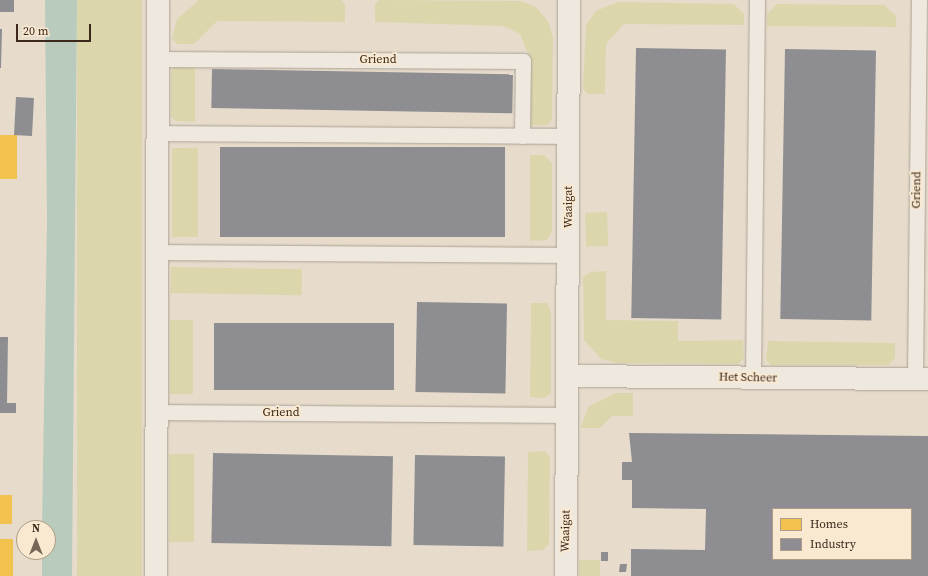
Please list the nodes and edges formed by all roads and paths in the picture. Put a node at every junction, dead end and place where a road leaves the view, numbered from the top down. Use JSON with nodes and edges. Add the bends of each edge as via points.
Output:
{"nodes":[{"id":1,"x":158,"y":0,"type":"edge"},
{"id":2,"x":569,"y":0,"type":"edge"},
{"id":3,"x":757,"y":0,"type":"edge"},
{"id":4,"x":919,"y":0,"type":"edge"},
{"id":5,"x":158,"y":59,"type":"junction"},
{"id":6,"x":158,"y":133,"type":"junction"},
{"id":7,"x":522,"y":136,"type":"junction"},
{"id":8,"x":569,"y":136,"type":"junction"},
{"id":9,"x":157,"y":252,"type":"junction"},
{"id":10,"x":568,"y":255,"type":"junction"},
{"id":11,"x":568,"y":376,"type":"junction"},
{"id":12,"x":753,"y":378,"type":"junction"},
{"id":13,"x":922,"y":379,"type":"edge"},
{"id":14,"x":156,"y":412,"type":"junction"},
{"id":15,"x":567,"y":415,"type":"junction"},
{"id":16,"x":156,"y":576,"type":"edge"},
{"id":17,"x":566,"y":576,"type":"edge"}],
"edges":[{"from":1,"to":5,"type":"street"},
{"from":2,"to":8,"type":"street","name":"Waaigat"},
{"from":3,"to":12,"type":"lane"},
{"from":4,"to":13,"type":"lane","name":"Griend"},
{"from":5,"to":6,"type":"street"},
{"from":5,"to":7,"type":"lane","name":"Griend","via":[[523,61]]},
{"from":6,"to":7,"type":"lane"},
{"from":6,"to":9,"type":"street"},
{"from":7,"to":8,"type":"lane"},
{"from":8,"to":10,"type":"street","name":"Waaigat"},
{"from":9,"to":10,"type":"lane"},
{"from":9,"to":14,"type":"street"},
{"from":10,"to":11,"type":"street","name":"Waaigat"},
{"from":11,"to":12,"type":"street","name":"Het Scheer"},
{"from":11,"to":15,"type":"street","name":"Waaigat"},
{"from":12,"to":13,"type":"street","name":"Het Scheer"},
{"from":14,"to":15,"type":"lane","name":"Griend"},
{"from":14,"to":16,"type":"street"},
{"from":15,"to":17,"type":"street","name":"Waaigat"}]}
